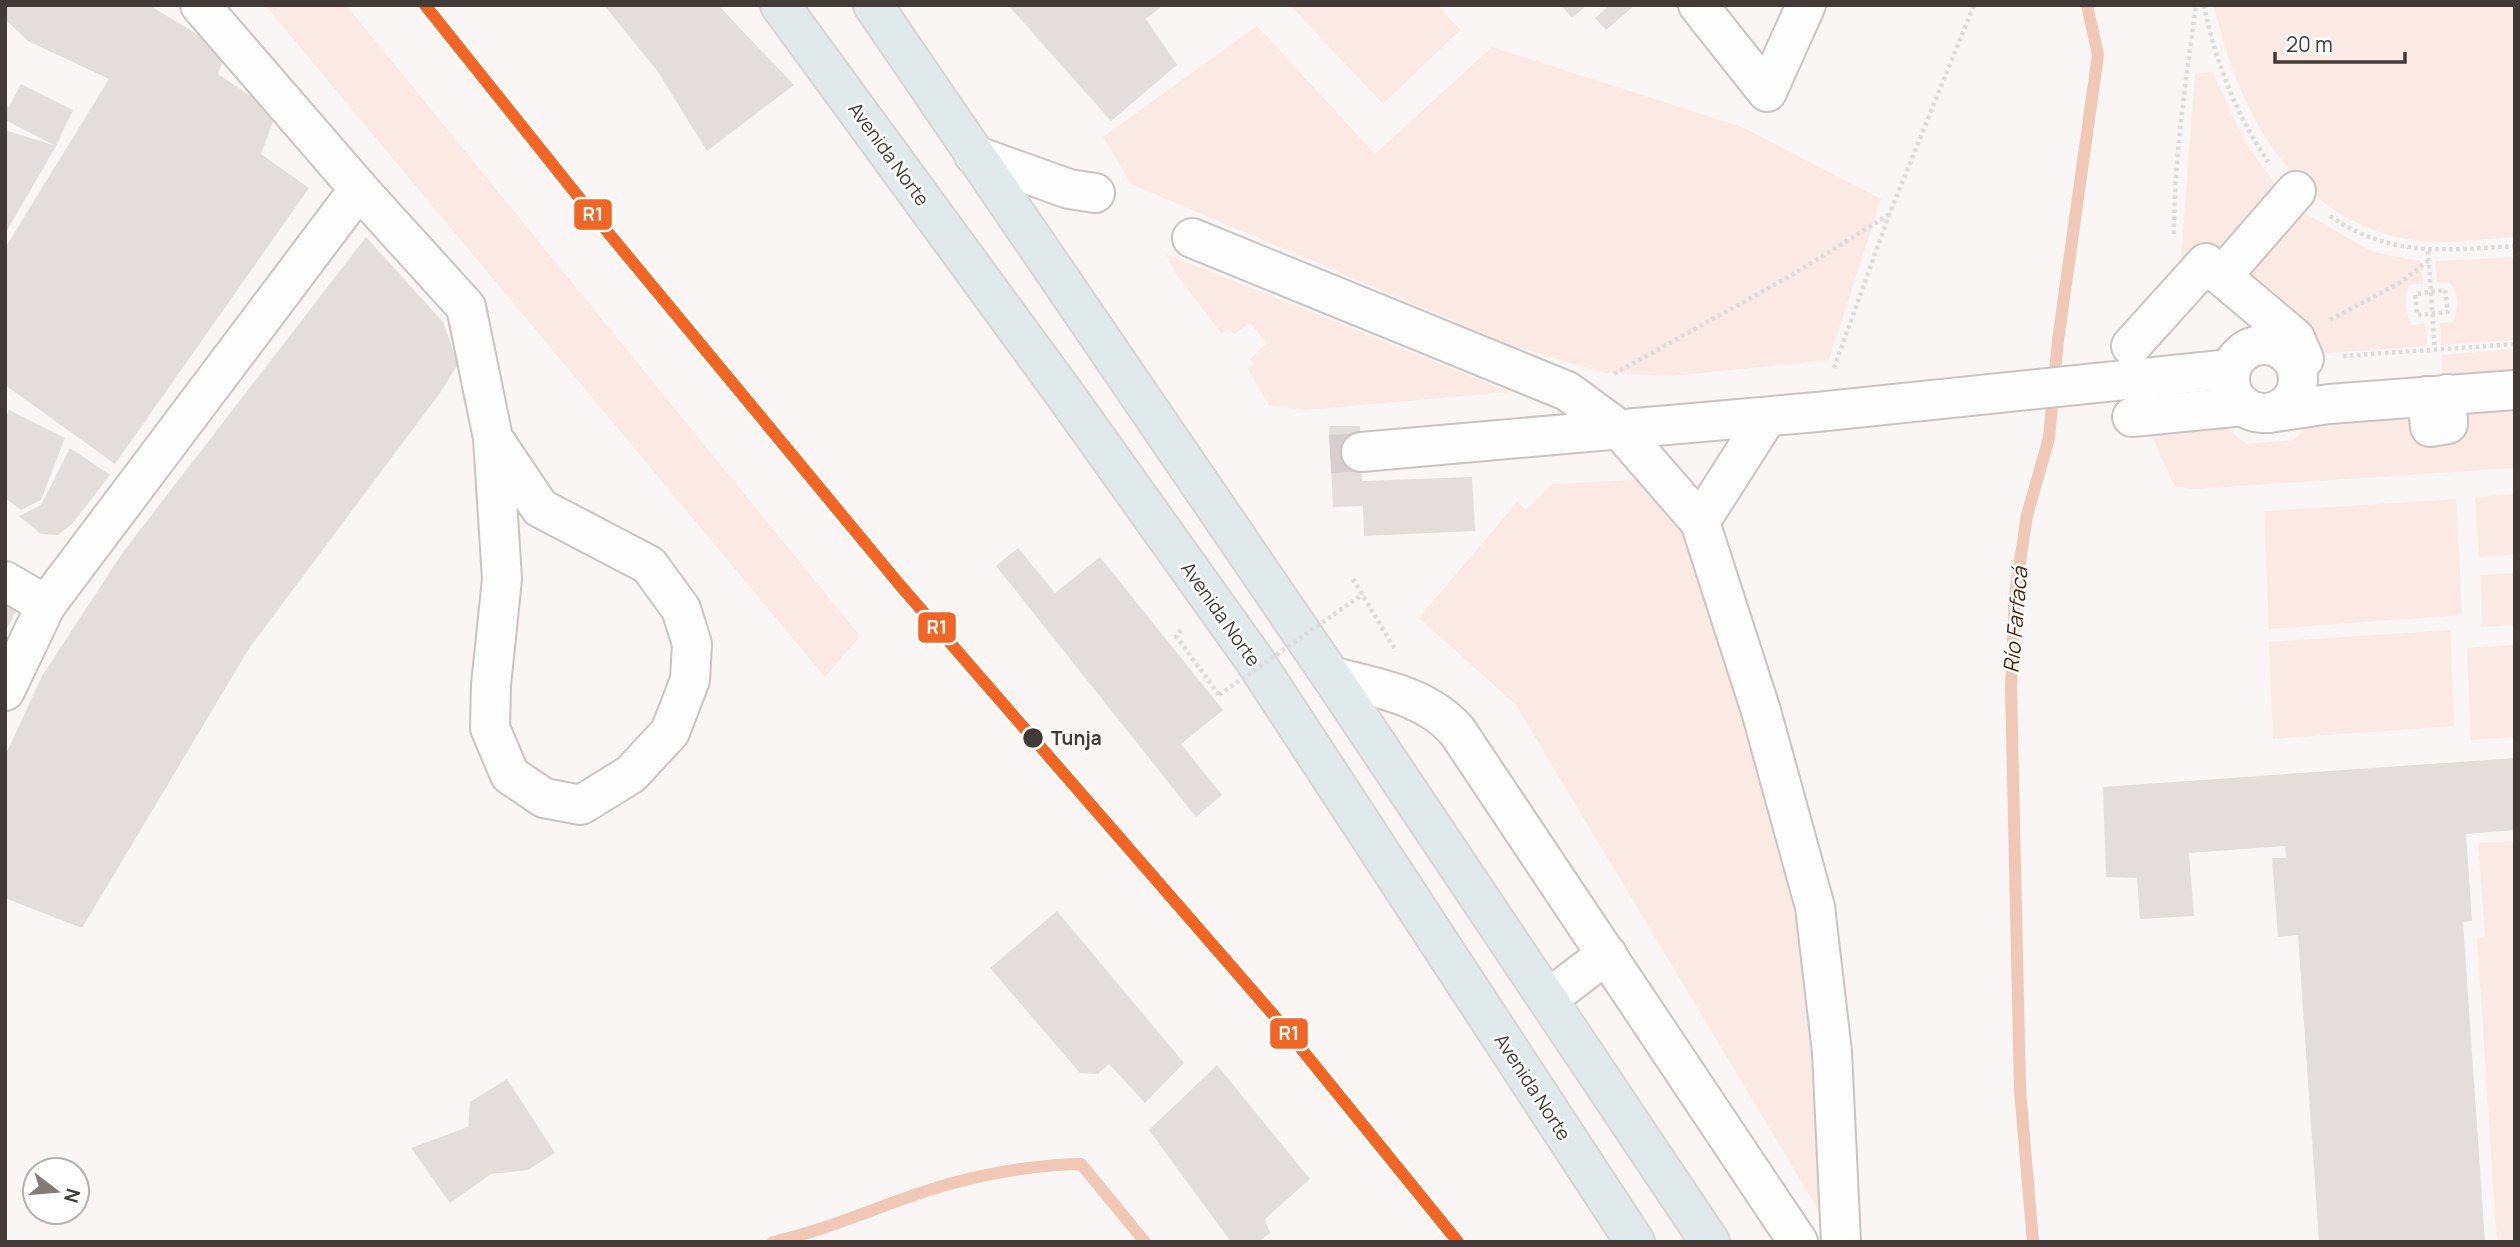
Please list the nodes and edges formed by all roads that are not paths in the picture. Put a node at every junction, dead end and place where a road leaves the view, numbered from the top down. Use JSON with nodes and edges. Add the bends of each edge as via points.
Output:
{"nodes":[{"id":1,"x":200,"y":5,"type":"edge"},
{"id":2,"x":780,"y":5,"type":"edge"},
{"id":3,"x":873,"y":5,"type":"edge"},
{"id":4,"x":1698,"y":5,"type":"edge"},
{"id":5,"x":1806,"y":5,"type":"edge"},
{"id":6,"x":974,"y":155,"type":"junction"},
{"id":7,"x":359,"y":189,"type":"junction"},
{"id":8,"x":1095,"y":193,"type":"dead end"},
{"id":9,"x":2286,"y":214,"type":"dead end"},
{"id":10,"x":1192,"y":238,"type":"dead end"},
{"id":11,"x":2222,"y":276,"type":"junction"},
{"id":12,"x":2298,"y":332,"type":"road end"},
{"id":13,"x":2231,"y":369,"type":"junction"},
{"id":14,"x":2133,"y":381,"type":"junction"},
{"id":15,"x":2515,"y":390,"type":"edge"},
{"id":16,"x":2256,"y":410,"type":"junction"},
{"id":17,"x":1768,"y":417,"type":"junction"},
{"id":18,"x":1620,"y":430,"type":"junction"},
{"id":19,"x":493,"y":438,"type":"junction"},
{"id":20,"x":1361,"y":452,"type":"tunnel mouth"},
{"id":21,"x":1700,"y":522,"type":"junction"},
{"id":22,"x":5,"y":581,"type":"edge"},
{"id":23,"x":46,"y":605,"type":"junction"},
{"id":24,"x":1331,"y":676,"type":"junction"},
{"id":25,"x":5,"y":691,"type":"edge"},
{"id":26,"x":1607,"y":954,"type":"junction"},
{"id":27,"x":1548,"y":999,"type":"junction"},
{"id":28,"x":1635,"y":1242,"type":"edge"},
{"id":29,"x":1710,"y":1242,"type":"edge"},
{"id":30,"x":1798,"y":1242,"type":"edge"},
{"id":31,"x":1841,"y":1242,"type":"edge"}],
"edges":[{"from":1,"to":7,"type":"street"},
{"from":2,"to":28,"type":"main road","name":"Avenida Norte","via":[[1246,649]]},
{"from":3,"to":6,"type":"main road"},
{"from":4,"to":5,"type":"street","via":[[1768,92]]},
{"from":6,"to":8,"type":"street","via":[[1069,189]]},
{"from":6,"to":24,"type":"main road"},
{"from":7,"to":19,"type":"street","via":[[466,307]]},
{"from":7,"to":23,"type":"street"},
{"from":9,"to":11,"type":"street"},
{"from":10,"to":18,"type":"street","via":[[1567,391]]},
{"from":11,"to":12,"type":"street"},
{"from":11,"to":14,"type":"street","via":[[2206,263],[2179,284]]},
{"from":13,"to":14,"type":"street"},
{"from":13,"to":16,"type":"street","via":[[2232,392]]},
{"from":13,"to":16,"type":"street","via":[[2243,351],[2265,344],[2276,345],[2294,359],[2296,394],[2280,410]]},
{"from":14,"to":16,"type":"street"},
{"from":14,"to":17,"type":"street"},
{"from":15,"to":16,"type":"street","via":[[2436,382]]},
{"from":17,"to":18,"type":"street"},
{"from":17,"to":21,"type":"street"},
{"from":18,"to":20,"type":"street"},
{"from":18,"to":21,"type":"street"},
{"from":19,"to":19,"type":"street","via":[[502,579],[489,728],[510,775],[544,798],[581,805],[631,774],[670,732],[690,680],[692,644],[681,609],[649,565],[540,508]]},
{"from":21,"to":31,"type":"street","via":[[1761,711],[1815,907],[1832,1052]]},
{"from":22,"to":23,"type":"street"},
{"from":23,"to":25,"type":"street"},
{"from":24,"to":26,"type":"street","via":[[1414,699],[1445,716]]},
{"from":24,"to":27,"type":"main road"},
{"from":26,"to":27,"type":"street"},
{"from":26,"to":30,"type":"street"},
{"from":27,"to":29,"type":"main road"}]}
